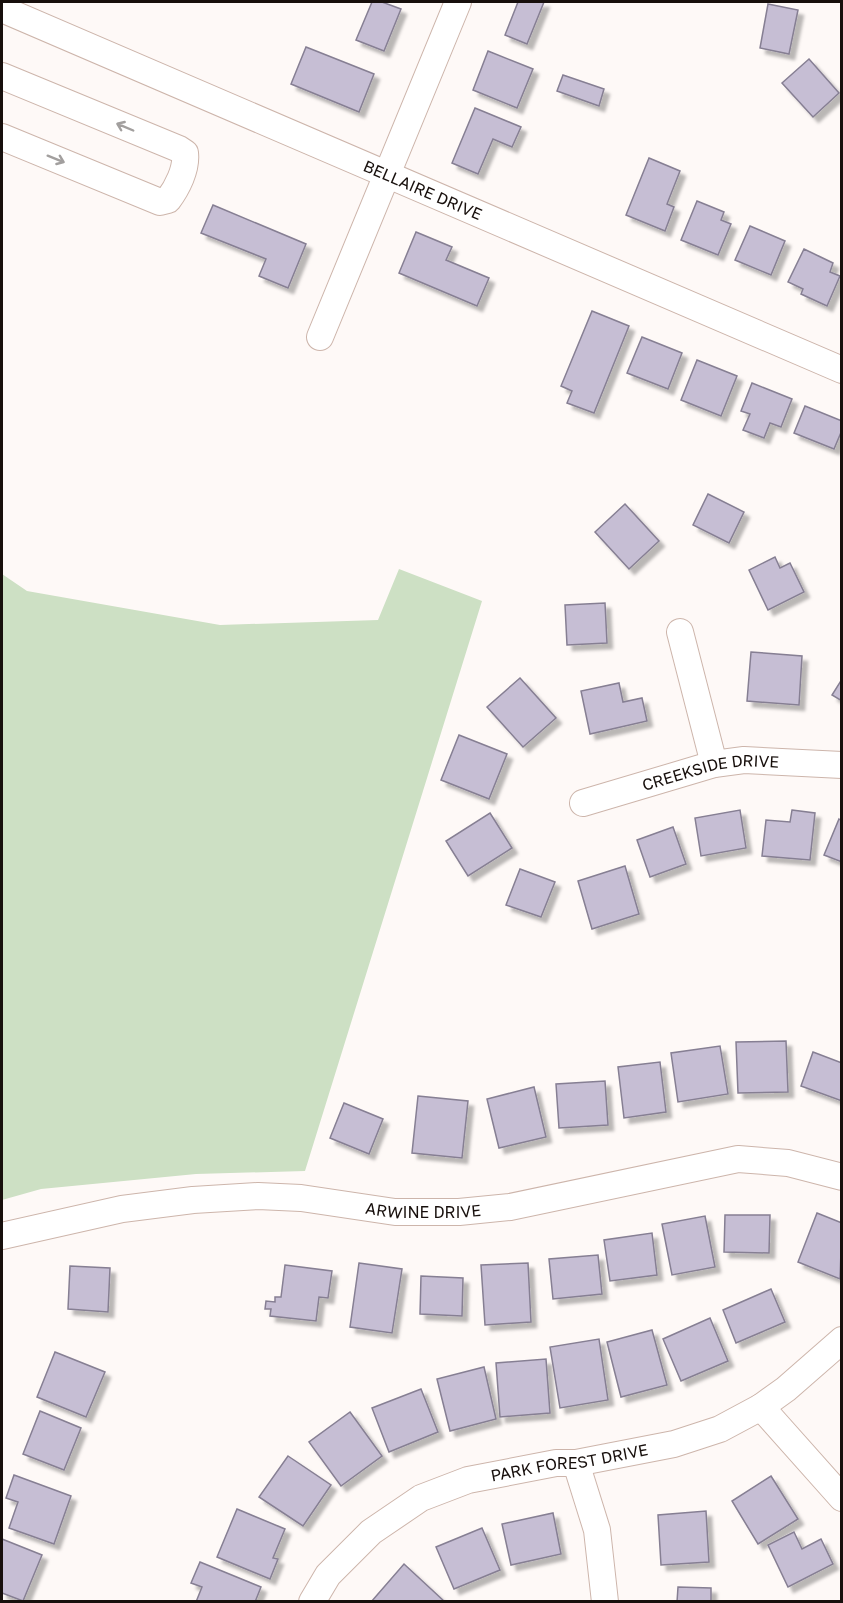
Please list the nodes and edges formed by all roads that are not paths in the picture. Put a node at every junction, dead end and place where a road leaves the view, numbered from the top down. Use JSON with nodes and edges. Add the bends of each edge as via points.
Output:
{"nodes":[{"id":1,"x":458,"y":2,"type":"edge"},
{"id":2,"x":2,"y":9,"type":"edge"},
{"id":3,"x":2,"y":76,"type":"edge"},
{"id":4,"x":2,"y":137,"type":"edge"},
{"id":5,"x":388,"y":175,"type":"junction"},
{"id":6,"x":320,"y":337,"type":"dead end"},
{"id":7,"x":842,"y":370,"type":"edge"},
{"id":8,"x":680,"y":632,"type":"dead end"},
{"id":9,"x":714,"y":764,"type":"junction"},
{"id":10,"x":842,"y":765,"type":"edge"},
{"id":11,"x":583,"y":803,"type":"dead end"},
{"id":12,"x":842,"y":1177,"type":"edge"},
{"id":13,"x":2,"y":1236,"type":"edge"},
{"id":14,"x":842,"y":1340,"type":"edge"},
{"id":15,"x":761,"y":1407,"type":"junction"},
{"id":16,"x":576,"y":1463,"type":"junction"},
{"id":17,"x":842,"y":1498,"type":"edge"},
{"id":18,"x":312,"y":1602,"type":"edge"},
{"id":19,"x":605,"y":1602,"type":"edge"}],
"edges":[{"from":1,"to":5,"type":"street"},
{"from":2,"to":5,"type":"street","name":"BELLAIRE DRIVE"},
{"from":4,"to":3,"type":"street","one_way":true,"via":[[160,202],[168,200],[176,190],[186,161],[185,153],[179,149]]},
{"from":5,"to":6,"type":"street"},
{"from":5,"to":7,"type":"street","name":"BELLAIRE DRIVE"},
{"from":8,"to":9,"type":"street"},
{"from":9,"to":10,"type":"street","name":"CREEKSIDE DRIVE","via":[[744,760]]},
{"from":9,"to":11,"type":"street","name":"CREEKSIDE DRIVE"},
{"from":12,"to":13,"type":"street","name":"ARWINE DRIVE","via":[[788,1163],[738,1160],[510,1207],[395,1212],[301,1198],[258,1196],[122,1209]]},
{"from":14,"to":15,"type":"street","name":"PARK FOREST DRIVE"},
{"from":15,"to":16,"type":"street","name":"PARK FOREST DRIVE","via":[[720,1429],[674,1444]]},
{"from":15,"to":17,"type":"street"},
{"from":16,"to":18,"type":"street","name":"PARK FOREST DRIVE","via":[[556,1463],[468,1480],[421,1498],[371,1532],[328,1575]]},
{"from":16,"to":19,"type":"street","via":[[597,1530]]}]}
